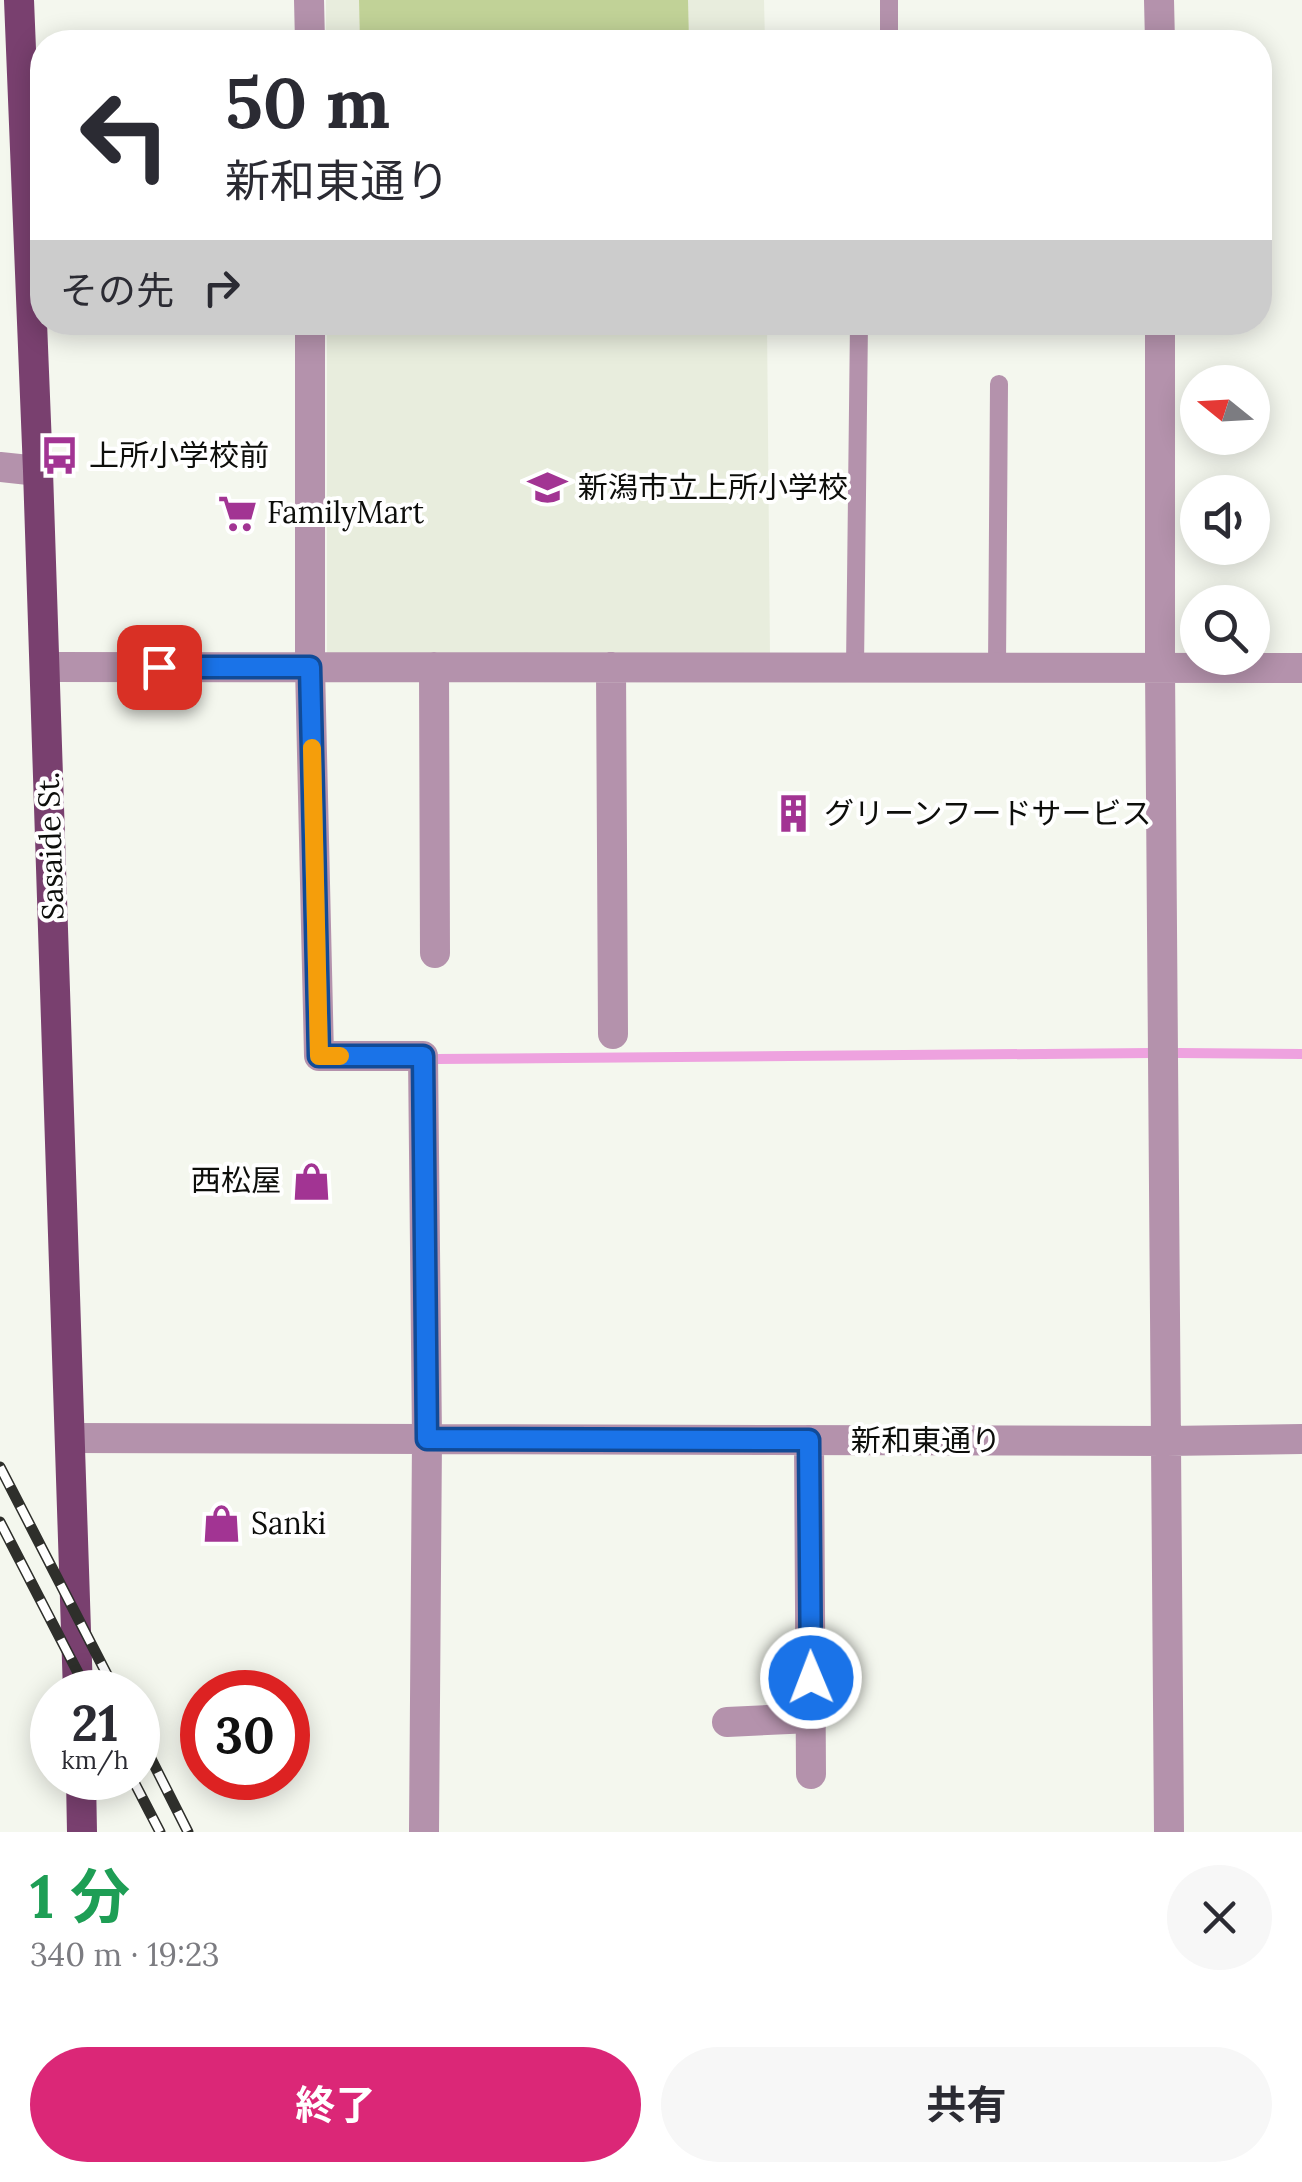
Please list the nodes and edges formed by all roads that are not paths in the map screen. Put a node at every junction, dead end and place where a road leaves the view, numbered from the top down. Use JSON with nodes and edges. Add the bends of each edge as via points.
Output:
{"nodes":[{"id":1,"x":19,"y":0,"type":"edge"},
{"id":2,"x":310,"y":0,"type":"edge"},
{"id":3,"x":889,"y":0,"type":"edge"},
{"id":4,"x":1160,"y":0,"type":"edge"},
{"id":5,"x":310,"y":30,"type":"edge"},
{"id":6,"x":889,"y":30,"type":"edge"},
{"id":7,"x":1160,"y":30,"type":"edge"},
{"id":8,"x":30,"y":272,"type":"edge"},
{"id":9,"x":33,"y":335,"type":"edge"},
{"id":10,"x":310,"y":335,"type":"edge"},
{"id":11,"x":859,"y":335,"type":"edge"},
{"id":12,"x":1160,"y":335,"type":"edge"},
{"id":13,"x":998,"y":384,"type":"dead end"},
{"id":14,"x":0,"y":468,"type":"edge"},
{"id":15,"x":38,"y":470,"type":"junction"},
{"id":16,"x":45,"y":667,"type":"junction"},
{"id":17,"x":310,"y":667,"type":"junction"},
{"id":18,"x":611,"y":667,"type":"junction"},
{"id":19,"x":434,"y":668,"type":"junction"},
{"id":20,"x":855,"y":668,"type":"junction"},
{"id":21,"x":997,"y":668,"type":"junction"},
{"id":22,"x":1302,"y":668,"type":"edge"},
{"id":23,"x":1160,"y":669,"type":"junction"},
{"id":24,"x":435,"y":953,"type":"dead end"},
{"id":25,"x":612,"y":1034,"type":"dead end"},
{"id":26,"x":70,"y":1438,"type":"junction"},
{"id":27,"x":427,"y":1439,"type":"junction"},
{"id":28,"x":1302,"y":1439,"type":"edge"},
{"id":29,"x":809,"y":1440,"type":"junction"},
{"id":30,"x":1166,"y":1442,"type":"junction"},
{"id":31,"x":77,"y":1670,"type":"edge"},
{"id":32,"x":811,"y":1718,"type":"junction"},
{"id":33,"x":727,"y":1722,"type":"dead end"},
{"id":34,"x":811,"y":1774,"type":"dead end"},
{"id":35,"x":81,"y":1800,"type":"edge"},
{"id":36,"x":82,"y":1832,"type":"edge"},
{"id":37,"x":424,"y":1832,"type":"edge"},
{"id":38,"x":1169,"y":1832,"type":"edge"}],
"edges":[{"from":1,"to":8,"type":"main road","name":"Sasaide St."},
{"from":2,"to":5,"type":"street"},
{"from":3,"to":6,"type":"lane"},
{"from":4,"to":7,"type":"street"},
{"from":9,"to":15,"type":"main road","name":"Sasaide St."},
{"from":10,"to":17,"type":"street"},
{"from":11,"to":20,"type":"lane"},
{"from":12,"to":23,"type":"street"},
{"from":13,"to":21,"type":"lane"},
{"from":14,"to":15,"type":"street"},
{"from":15,"to":16,"type":"main road","name":"Sasaide St."},
{"from":16,"to":17,"type":"street"},
{"from":16,"to":26,"type":"main road","name":"Sasaide St."},
{"from":17,"to":19,"type":"street"},
{"from":17,"to":27,"type":"street","via":[[319,1056],[423,1056]]},
{"from":18,"to":19,"type":"street"},
{"from":18,"to":20,"type":"street"},
{"from":18,"to":25,"type":"street"},
{"from":19,"to":24,"type":"street"},
{"from":20,"to":21,"type":"street"},
{"from":21,"to":23,"type":"street"},
{"from":22,"to":23,"type":"street"},
{"from":23,"to":30,"type":"street"},
{"from":26,"to":27,"type":"street","name":"新和東通り"},
{"from":26,"to":31,"type":"main road","name":"Sasaide St."},
{"from":27,"to":29,"type":"street","name":"新和東通り"},
{"from":27,"to":37,"type":"street"},
{"from":28,"to":30,"type":"street","name":"新和東通り"},
{"from":29,"to":30,"type":"street","name":"新和東通り"},
{"from":29,"to":32,"type":"street"},
{"from":30,"to":38,"type":"street"},
{"from":32,"to":33,"type":"street"},
{"from":32,"to":34,"type":"street"},
{"from":35,"to":36,"type":"main road"}]}
